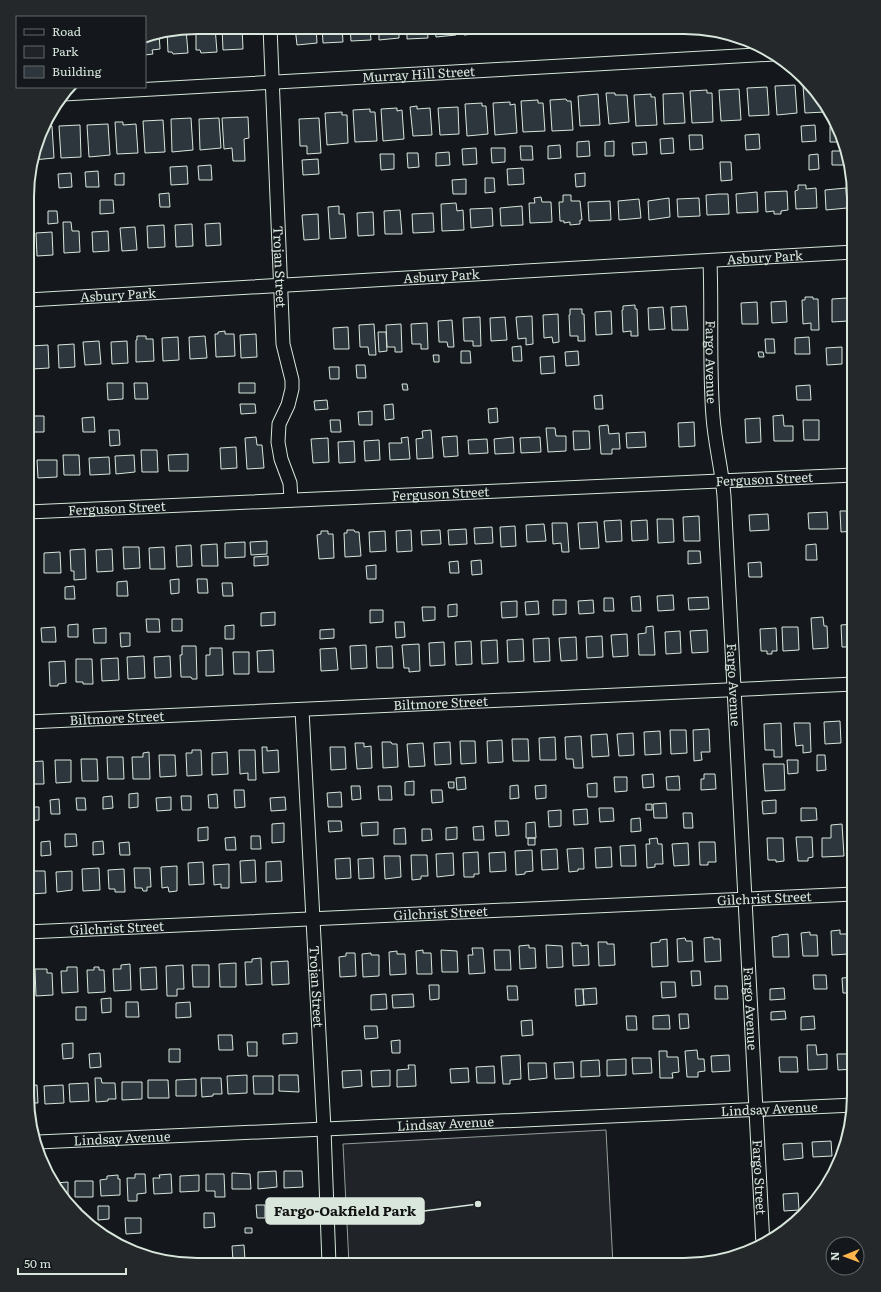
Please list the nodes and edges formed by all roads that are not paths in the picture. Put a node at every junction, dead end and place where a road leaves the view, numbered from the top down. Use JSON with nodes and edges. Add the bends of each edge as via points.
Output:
{"nodes":[{"id":1,"x":270,"y":34,"type":"edge"},
{"id":2,"x":763,"y":55,"type":"edge"},
{"id":3,"x":272,"y":82,"type":"junction"},
{"id":4,"x":71,"y":94,"type":"edge"},
{"id":5,"x":847,"y":252,"type":"edge"},
{"id":6,"x":710,"y":261,"type":"junction"},
{"id":7,"x":280,"y":286,"type":"junction"},
{"id":8,"x":34,"y":300,"type":"edge"},
{"id":9,"x":847,"y":475,"type":"edge"},
{"id":10,"x":723,"y":481,"type":"junction"},
{"id":11,"x":291,"y":500,"type":"junction"},
{"id":12,"x":34,"y":512,"type":"edge"},
{"id":13,"x":847,"y":684,"type":"edge"},
{"id":14,"x":735,"y":690,"type":"junction"},
{"id":15,"x":302,"y":710,"type":"junction"},
{"id":16,"x":34,"y":722,"type":"edge"},
{"id":17,"x":847,"y":894,"type":"edge"},
{"id":18,"x":746,"y":899,"type":"junction"},
{"id":19,"x":313,"y":919,"type":"junction"},
{"id":20,"x":34,"y":932,"type":"edge"},
{"id":21,"x":847,"y":1105,"type":"edge"},
{"id":22,"x":756,"y":1109,"type":"junction"},
{"id":23,"x":324,"y":1129,"type":"junction"},
{"id":24,"x":41,"y":1142,"type":"edge"},
{"id":25,"x":763,"y":1238,"type":"edge"},
{"id":26,"x":329,"y":1258,"type":"edge"}],
"edges":[{"from":1,"to":3,"type":"street","name":"Trojan Street"},
{"from":2,"to":3,"type":"street","name":"Murray Hill Street"},
{"from":3,"to":4,"type":"street","name":"Murray Hill Street"},
{"from":3,"to":7,"type":"street","name":"Trojan Street"},
{"from":5,"to":6,"type":"street","name":"Asbury Park"},
{"from":6,"to":7,"type":"street","name":"Asbury Park"},
{"from":6,"to":10,"type":"street","name":"Fargo Avenue","via":[[710,373],[713,420]]},
{"from":7,"to":8,"type":"street","name":"Asbury Park"},
{"from":7,"to":11,"type":"street","name":"Trojan Street","via":[[283,344],[292,389],[279,424],[278,442],[290,483]]},
{"from":9,"to":10,"type":"street","name":"Ferguson Street"},
{"from":10,"to":11,"type":"street","name":"Ferguson Street"},
{"from":10,"to":14,"type":"street","name":"Fargo Avenue"},
{"from":11,"to":12,"type":"street","name":"Ferguson Street"},
{"from":13,"to":14,"type":"street","name":"Biltmore Street"},
{"from":14,"to":15,"type":"street","name":"Biltmore Street"},
{"from":14,"to":18,"type":"street","name":"Fargo Avenue"},
{"from":15,"to":16,"type":"street","name":"Biltmore Street"},
{"from":15,"to":19,"type":"street","name":"Trojan Street"},
{"from":17,"to":18,"type":"street","name":"Gilchrist Street"},
{"from":18,"to":19,"type":"street","name":"Gilchrist Street"},
{"from":18,"to":22,"type":"street","name":"Fargo Avenue"},
{"from":19,"to":20,"type":"street","name":"Gilchrist Street"},
{"from":19,"to":23,"type":"street","name":"Trojan Street"},
{"from":21,"to":22,"type":"street","name":"Lindsay Avenue"},
{"from":22,"to":23,"type":"street","name":"Lindsay Avenue"},
{"from":22,"to":25,"type":"street","name":"Fargo Street"},
{"from":23,"to":24,"type":"street","name":"Lindsay Avenue"},
{"from":23,"to":26,"type":"street","name":"Trojan Street"}]}
